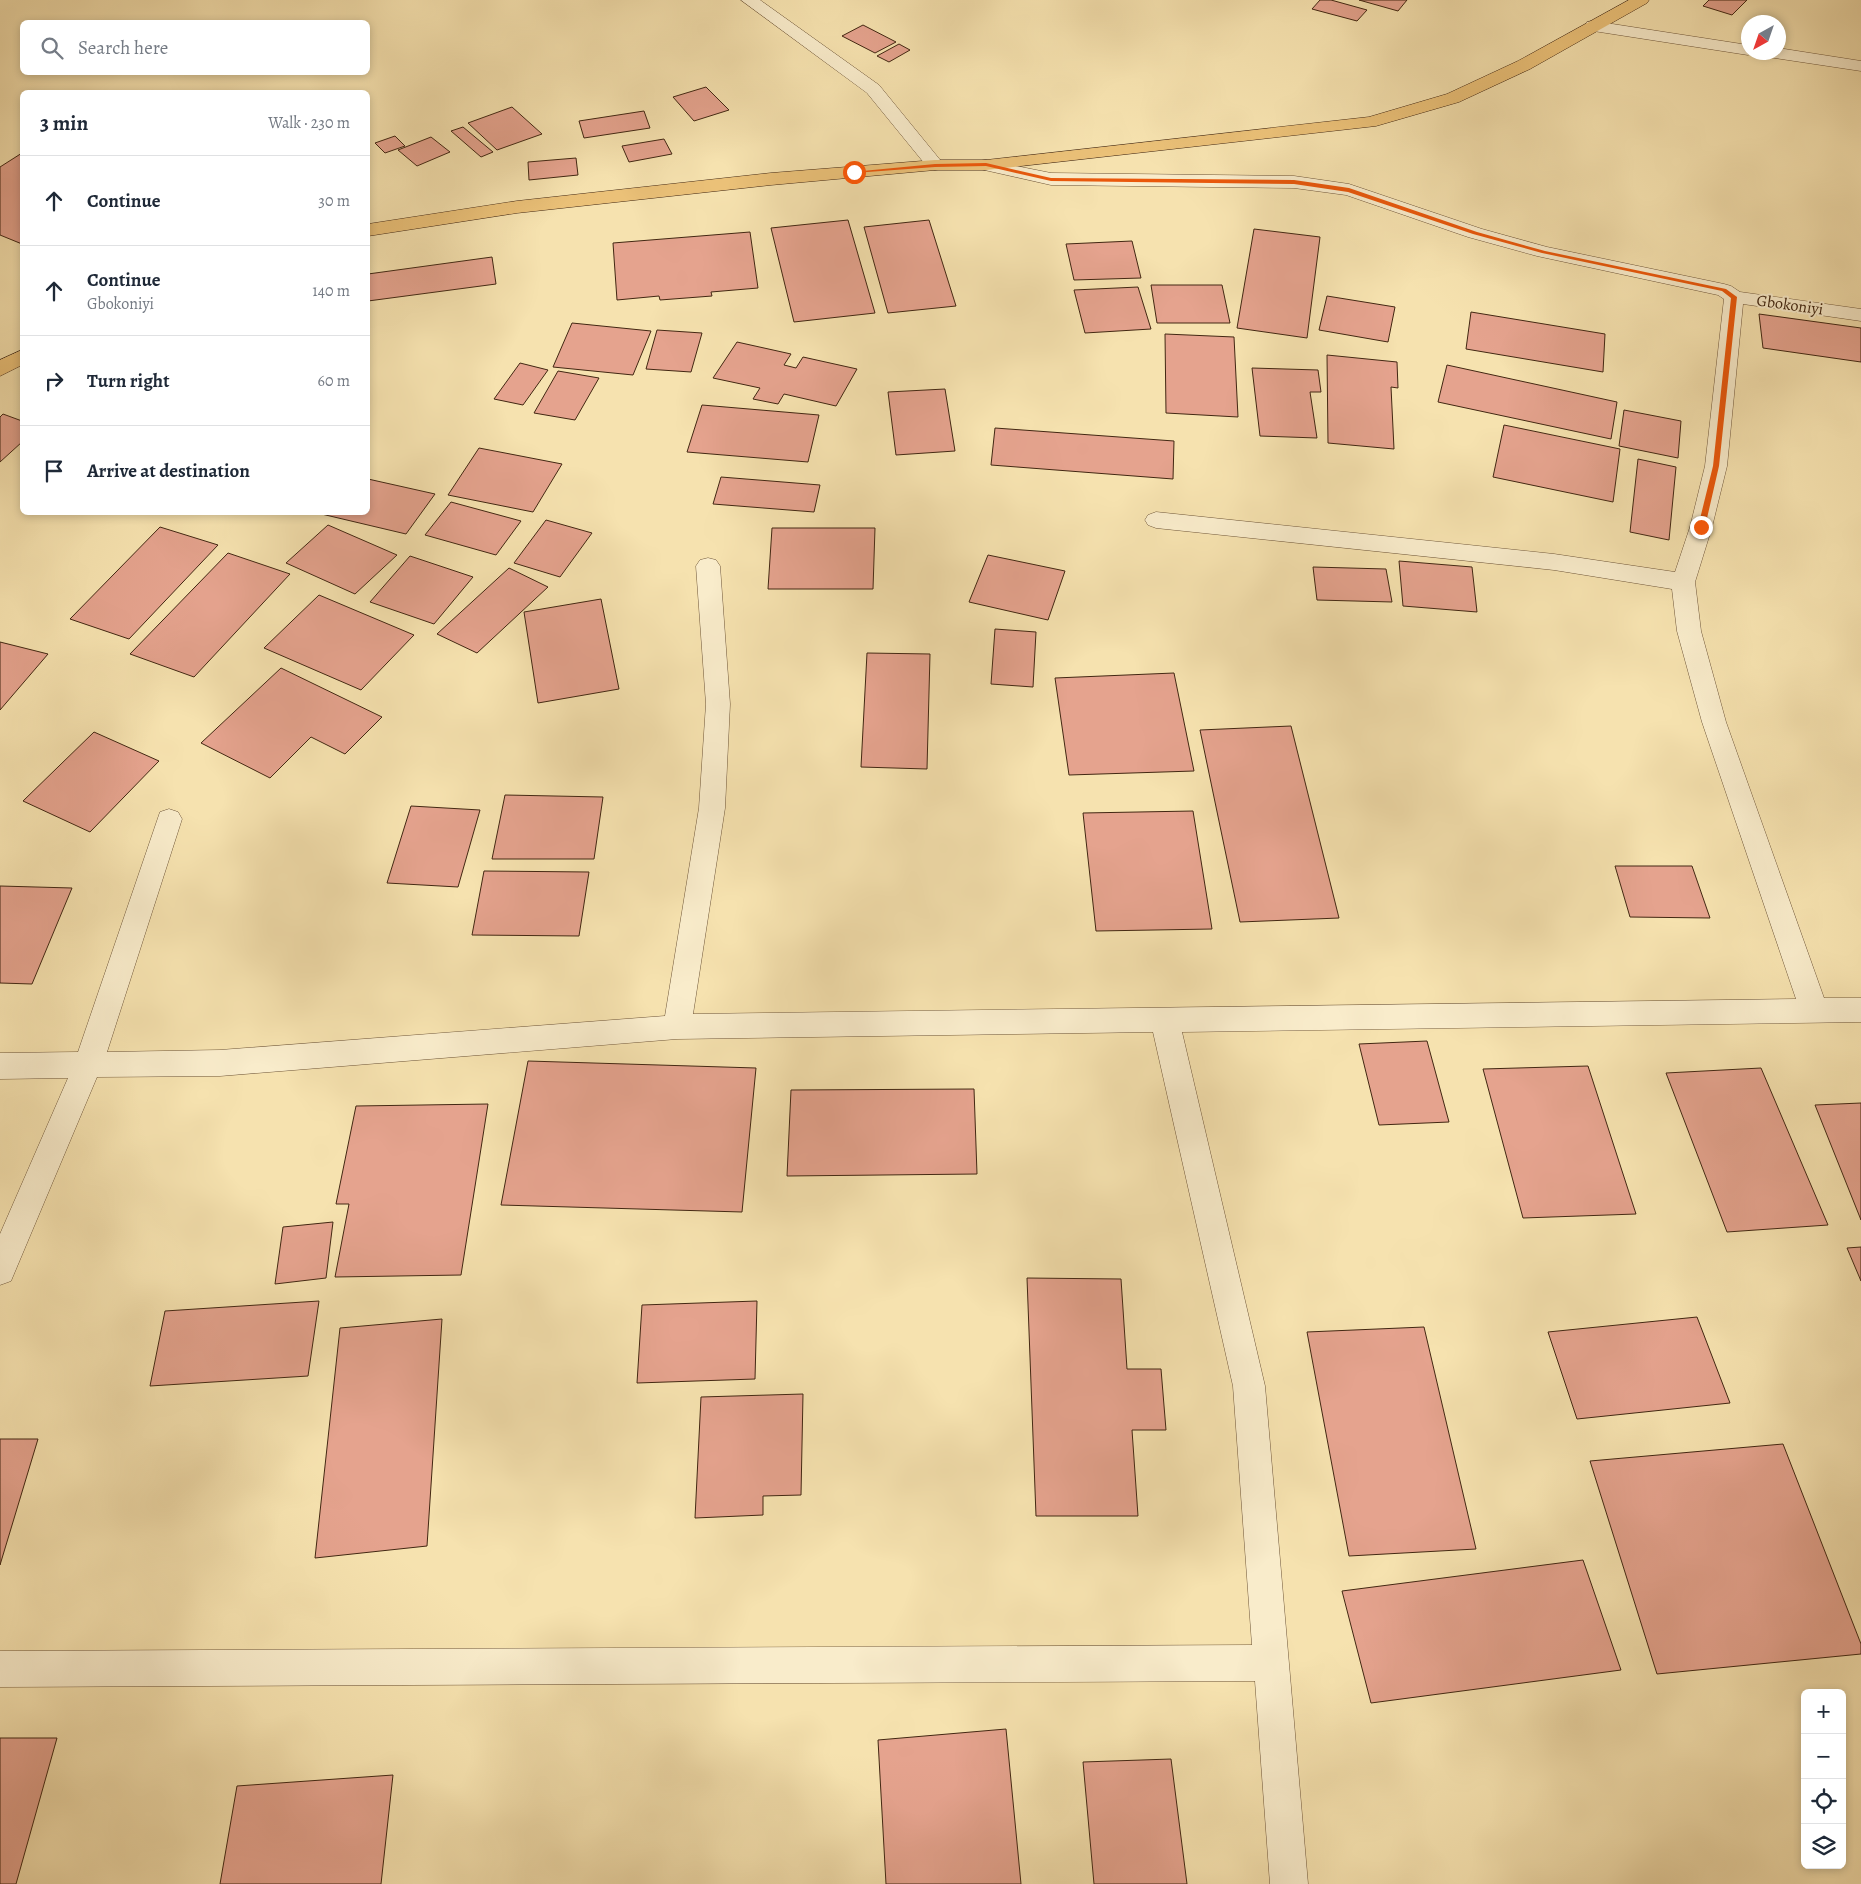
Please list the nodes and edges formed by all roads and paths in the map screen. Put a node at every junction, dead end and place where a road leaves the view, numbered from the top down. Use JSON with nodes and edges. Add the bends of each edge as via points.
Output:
{"nodes":[{"id":1,"x":749,"y":0,"type":"edge"},
{"id":2,"x":1641,"y":0,"type":"edge"},
{"id":3,"x":1594,"y":26,"type":"junction"},
{"id":4,"x":1741,"y":49,"type":"edge"},
{"id":5,"x":1786,"y":55,"type":"edge"},
{"id":6,"x":1861,"y":66,"type":"edge"},
{"id":7,"x":935,"y":165,"type":"junction"},
{"id":8,"x":986,"y":165,"type":"junction"},
{"id":9,"x":370,"y":230,"type":"edge"},
{"id":10,"x":1734,"y":297,"type":"junction"},
{"id":11,"x":1861,"y":316,"type":"edge"},
{"id":12,"x":20,"y":357,"type":"edge"},
{"id":13,"x":0,"y":369,"type":"edge"},
{"id":14,"x":1156,"y":520,"type":"dead end"},
{"id":15,"x":708,"y":566,"type":"dead end"},
{"id":16,"x":1682,"y":582,"type":"junction"},
{"id":17,"x":169,"y":819,"type":"dead end"},
{"id":18,"x":1861,"y":1010,"type":"edge"},
{"id":19,"x":1816,"y":1012,"type":"junction"},
{"id":20,"x":1165,"y":1021,"type":"junction"},
{"id":21,"x":678,"y":1027,"type":"junction"},
{"id":22,"x":88,"y":1065,"type":"junction"},
{"id":23,"x":0,"y":1066,"type":"edge"},
{"id":24,"x":0,"y":1270,"type":"edge"},
{"id":25,"x":1270,"y":1664,"type":"junction"},
{"id":26,"x":0,"y":1669,"type":"edge"},
{"id":27,"x":1289,"y":1884,"type":"edge"}],
"edges":[{"from":1,"to":7,"type":"street","via":[[873,89]]},
{"from":2,"to":3,"type":"main road"},
{"from":3,"to":4,"type":"street"},
{"from":3,"to":8,"type":"main road","via":[[1524,65],[1453,98],[1370,122]]},
{"from":5,"to":6,"type":"street"},
{"from":7,"to":8,"type":"main road"},
{"from":7,"to":9,"type":"main road","via":[[517,207]]},
{"from":8,"to":10,"type":"street","name":"Gbokoniyi","via":[[1051,179],[1294,182],[1349,190],[1535,250],[1724,290]]},
{"from":10,"to":11,"type":"street","name":"Gbokoniyi"},
{"from":10,"to":16,"type":"street","via":[[1716,466],[1701,527]]},
{"from":12,"to":13,"type":"main road"},
{"from":14,"to":16,"type":"street","via":[[1554,562]]},
{"from":15,"to":21,"type":"street","via":[[718,704],[712,808]]},
{"from":16,"to":19,"type":"street","via":[[1690,631],[1714,722]]},
{"from":17,"to":22,"type":"street"},
{"from":18,"to":19,"type":"street"},
{"from":19,"to":20,"type":"street"},
{"from":20,"to":21,"type":"street"},
{"from":20,"to":25,"type":"street","via":[[1249,1386]]},
{"from":21,"to":22,"type":"street","via":[[220,1063]]},
{"from":22,"to":23,"type":"street"},
{"from":22,"to":24,"type":"street"},
{"from":25,"to":26,"type":"street"},
{"from":25,"to":27,"type":"street"}]}
